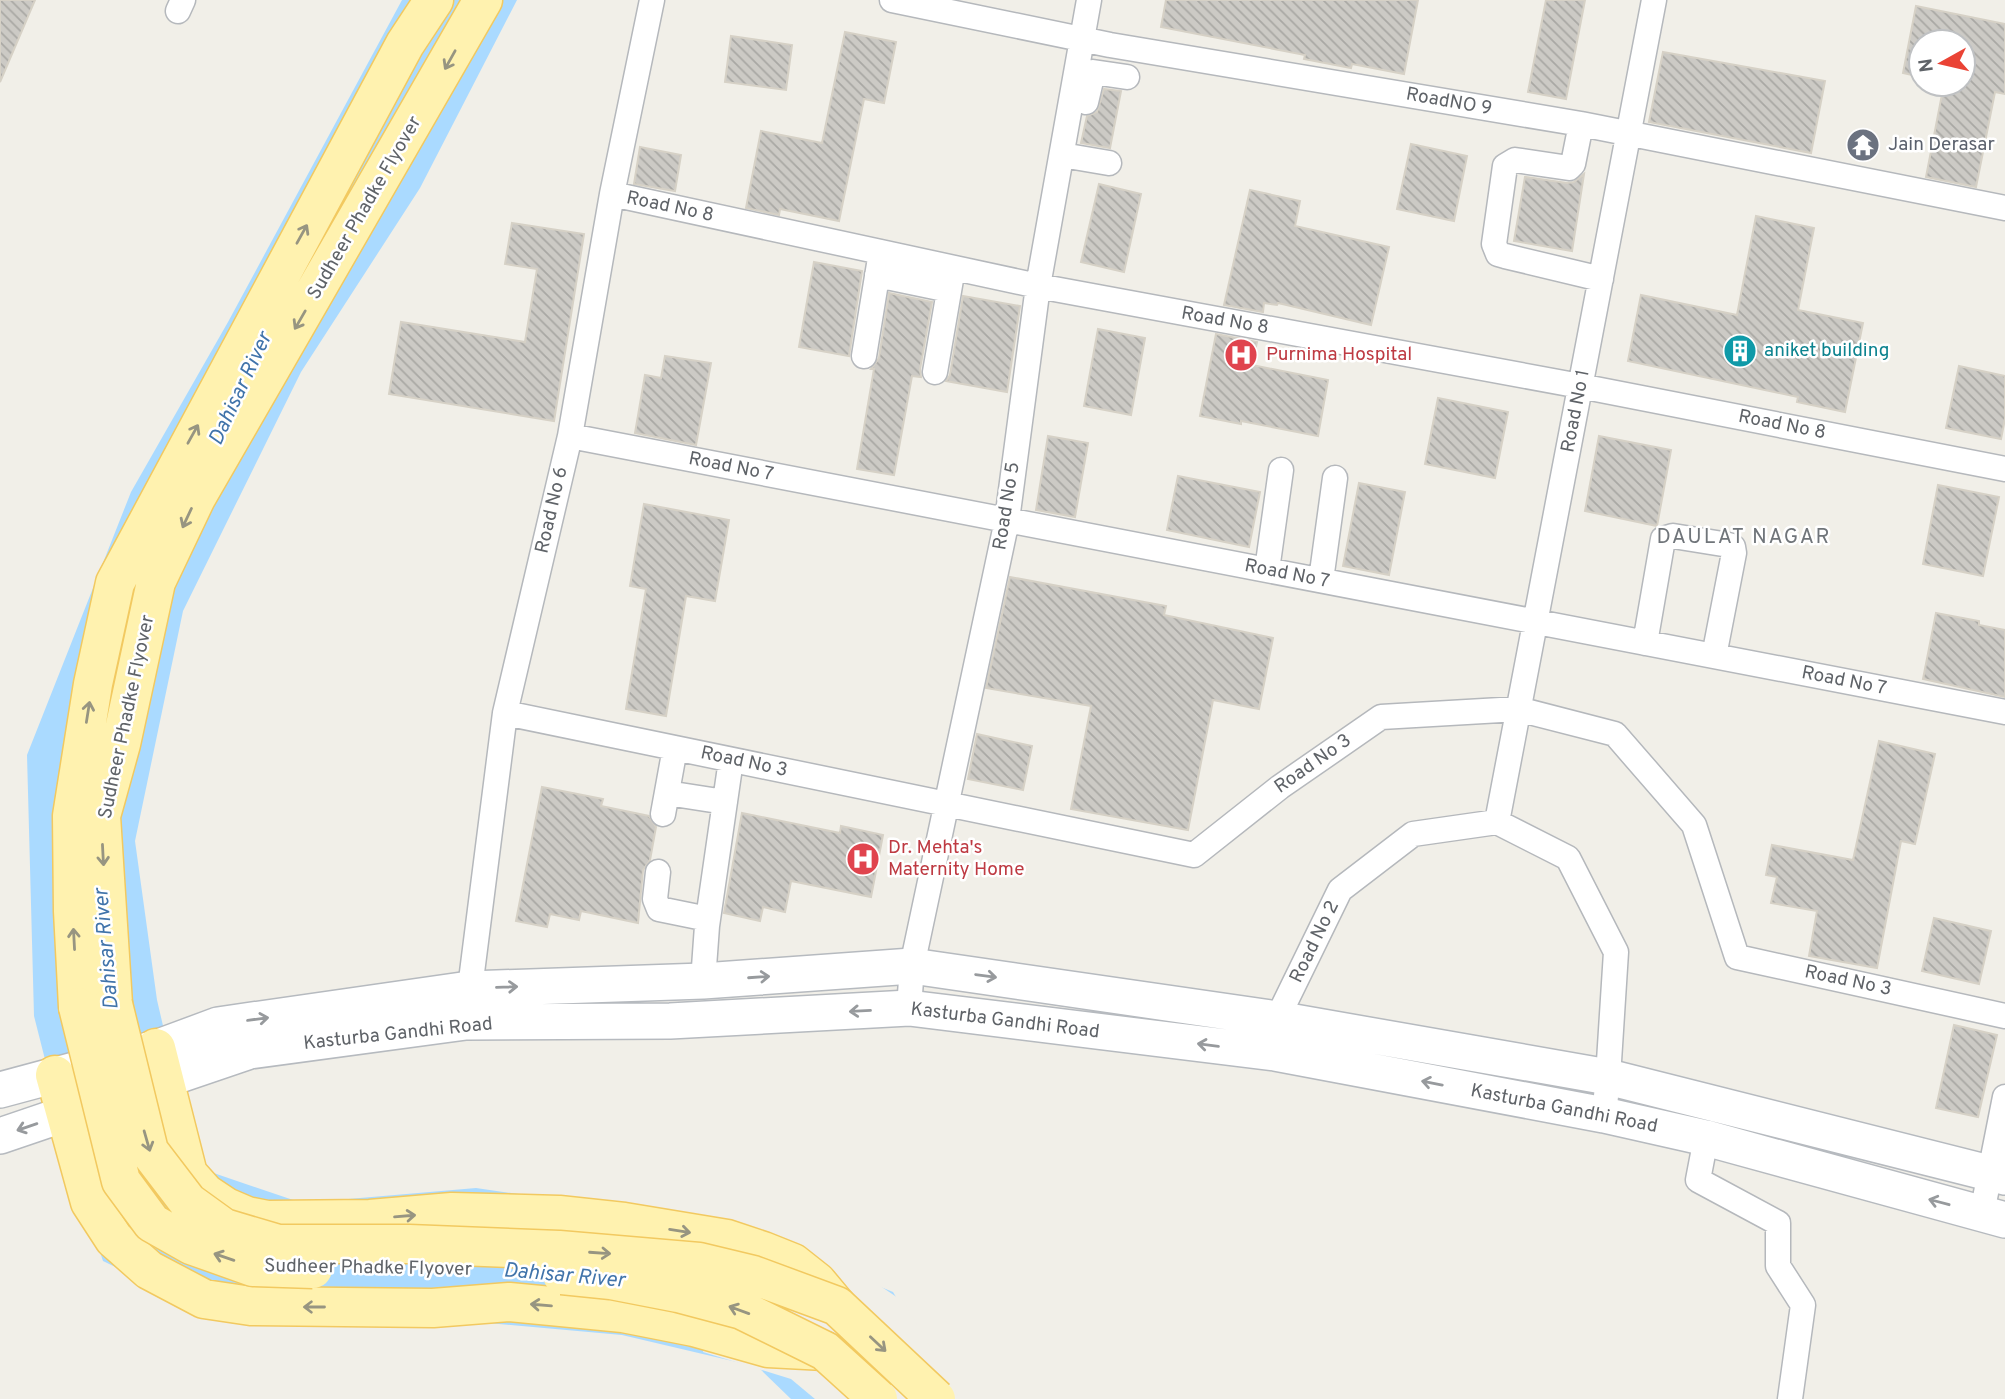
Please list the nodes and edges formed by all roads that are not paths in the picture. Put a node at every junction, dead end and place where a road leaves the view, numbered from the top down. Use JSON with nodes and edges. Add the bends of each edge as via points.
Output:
{"nodes":[{"id":1,"x":434,"y":0,"type":"edge"},
{"id":2,"x":483,"y":0,"type":"edge"},
{"id":3,"x":652,"y":0,"type":"edge"},
{"id":4,"x":892,"y":0,"type":"edge"},
{"id":5,"x":1089,"y":0,"type":"edge"},
{"id":6,"x":1654,"y":0,"type":"edge"},
{"id":7,"x":1083,"y":40,"type":"junction"},
{"id":8,"x":1121,"y":46,"type":"junction"},
{"id":9,"x":1079,"y":102,"type":"junction"},
{"id":10,"x":1581,"y":124,"type":"junction"},
{"id":11,"x":1629,"y":134,"type":"junction"},
{"id":12,"x":1069,"y":156,"type":"junction"},
{"id":13,"x":1109,"y":163,"type":"dead end"},
{"id":14,"x":612,"y":194,"type":"junction"},
{"id":15,"x":2005,"y":208,"type":"edge"},
{"id":16,"x":879,"y":264,"type":"junction"},
{"id":17,"x":951,"y":279,"type":"junction"},
{"id":18,"x":1601,"y":279,"type":"junction"},
{"id":19,"x":1038,"y":286,"type":"junction"},
{"id":20,"x":864,"y":356,"type":"dead end"},
{"id":21,"x":934,"y":372,"type":"dead end"},
{"id":22,"x":1580,"y":386,"type":"junction"},
{"id":23,"x":570,"y":436,"type":"junction"},
{"id":24,"x":2005,"y":469,"type":"edge"},
{"id":25,"x":1281,"y":470,"type":"dead end"},
{"id":26,"x":1335,"y":478,"type":"dead end"},
{"id":27,"x":1007,"y":520,"type":"junction"},
{"id":28,"x":1268,"y":564,"type":"junction"},
{"id":29,"x":1322,"y":574,"type":"junction"},
{"id":30,"x":1535,"y":622,"type":"junction"},
{"id":31,"x":1646,"y":635,"type":"junction"},
{"id":32,"x":1715,"y":650,"type":"junction"},
{"id":33,"x":1518,"y":709,"type":"junction"},
{"id":34,"x":2005,"y":712,"type":"edge"},
{"id":35,"x":505,"y":713,"type":"junction"},
{"id":36,"x":675,"y":748,"type":"junction"},
{"id":37,"x":731,"y":760,"type":"junction"},
{"id":38,"x":725,"y":802,"type":"junction"},
{"id":39,"x":946,"y":803,"type":"junction"},
{"id":40,"x":1497,"y":822,"type":"junction"},
{"id":41,"x":658,"y":872,"type":"dead end"},
{"id":42,"x":708,"y":919,"type":"junction"},
{"id":43,"x":912,"y":965,"type":"junction"},
{"id":44,"x":688,"y":981,"type":"junction"},
{"id":45,"x":468,"y":1005,"type":"junction"},
{"id":46,"x":909,"y":1008,"type":"junction"},
{"id":47,"x":2005,"y":1016,"type":"edge"},
{"id":48,"x":1277,"y":1019,"type":"junction"},
{"id":49,"x":670,"y":1021,"type":"junction"},
{"id":50,"x":1275,"y":1053,"type":"junction"},
{"id":51,"x":160,"y":1064,"type":"junction"},
{"id":52,"x":55,"y":1075,"type":"junction"},
{"id":53,"x":1608,"y":1077,"type":"junction"},
{"id":54,"x":0,"y":1090,"type":"edge"},
{"id":55,"x":2005,"y":1097,"type":"edge"},
{"id":56,"x":64,"y":1114,"type":"junction"},
{"id":57,"x":1604,"y":1115,"type":"junction"},
{"id":58,"x":0,"y":1136,"type":"edge"},
{"id":59,"x":1706,"y":1138,"type":"junction"},
{"id":60,"x":1997,"y":1175,"type":"edge"},
{"id":61,"x":1993,"y":1217,"type":"edge"},
{"id":62,"x":837,"y":1306,"type":"junction"},
{"id":63,"x":825,"y":1351,"type":"junction"},
{"id":64,"x":877,"y":1399,"type":"edge"},
{"id":65,"x":936,"y":1399,"type":"edge"},
{"id":66,"x":1790,"y":1399,"type":"edge"}],
"edges":[{"from":63,"to":1,"type":"main road","name":"Sudheer Phadke Flyover","one_way":true,"bridge":true,"via":[[742,1310],[611,1280],[440,1267],[253,1267],[191,1245],[152,1223],[121,1181],[78,1007],[72,884],[72,816],[114,583],[392,68]]},
{"from":2,"to":62,"type":"main road","name":"Sudheer Phadke Flyover","one_way":true,"bridge":true,"via":[[196,498],[156,582],[102,816],[113,1004],[149,1151],[188,1202],[223,1228],[278,1244],[559,1250],[699,1262],[753,1275]]},
{"from":3,"to":14,"type":"street","name":"Road No 6"},
{"from":4,"to":7,"type":"street","name":"RoadNO 9"},
{"from":5,"to":7,"type":"street","name":"Road No 5"},
{"from":6,"to":11,"type":"street","name":"Road No 1"},
{"from":7,"to":8,"type":"street","name":"RoadNO 9"},
{"from":7,"to":9,"type":"street","name":"Road No 5"},
{"from":8,"to":9,"type":"street","via":[[1120,79],[1096,72]]},
{"from":8,"to":10,"type":"street","name":"RoadNO 9"},
{"from":9,"to":12,"type":"street","name":"Road No 5"},
{"from":10,"to":11,"type":"street","name":"RoadNO 9"},
{"from":10,"to":18,"type":"street","via":[[1569,168],[1515,160],[1505,166],[1494,244],[1498,254]]},
{"from":11,"to":15,"type":"street","name":"RoadNO 9"},
{"from":11,"to":18,"type":"street","name":"Road No 1"},
{"from":12,"to":13,"type":"street"},
{"from":12,"to":19,"type":"street","name":"Road No 5"},
{"from":14,"to":16,"type":"street","name":"Road No 8"},
{"from":14,"to":23,"type":"street","name":"Road No 6"},
{"from":16,"to":17,"type":"street","name":"Road No 8"},
{"from":16,"to":20,"type":"street"},
{"from":17,"to":19,"type":"street","name":"Road No 8"},
{"from":17,"to":21,"type":"street"},
{"from":18,"to":22,"type":"street","name":"Road No 1"},
{"from":19,"to":22,"type":"street","name":"Road No 8"},
{"from":19,"to":27,"type":"street","name":"Road No 5"},
{"from":22,"to":24,"type":"street","name":"Road No 8"},
{"from":22,"to":30,"type":"street","name":"Road No 1"},
{"from":23,"to":27,"type":"street","name":"Road No 7"},
{"from":23,"to":35,"type":"street","name":"Road No 6"},
{"from":25,"to":28,"type":"street"},
{"from":26,"to":29,"type":"street"},
{"from":27,"to":28,"type":"street","name":"Road No 7"},
{"from":27,"to":39,"type":"street","name":"Road No 5"},
{"from":28,"to":29,"type":"street","name":"Road No 7"},
{"from":29,"to":30,"type":"street","name":"Road No 7"},
{"from":30,"to":31,"type":"street","name":"Road No 7"},
{"from":30,"to":33,"type":"street","name":"Road No 1"},
{"from":31,"to":32,"type":"street","name":"Road No 7"},
{"from":31,"to":32,"type":"street","via":[[1663,539],[1673,536],[1728,545],[1734,553]]},
{"from":32,"to":34,"type":"street","name":"Road No 7"},
{"from":33,"to":39,"type":"street","name":"Road No 3","via":[[1381,717],[1280,787],[1194,855]]},
{"from":33,"to":40,"type":"street","name":"Road No 1"},
{"from":33,"to":47,"type":"street","name":"Road No 3","via":[[1615,734],[1694,825],[1737,957]]},
{"from":35,"to":36,"type":"street","name":"Road No 3"},
{"from":35,"to":45,"type":"street","name":"Road No 6"},
{"from":36,"to":37,"type":"street","name":"Road No 3"},
{"from":36,"to":38,"type":"street","via":[[665,803]]},
{"from":37,"to":38,"type":"street"},
{"from":37,"to":39,"type":"street","name":"Road No 3"},
{"from":38,"to":42,"type":"street"},
{"from":39,"to":43,"type":"street","name":"Road No 5"},
{"from":40,"to":48,"type":"street","name":"Road No 2","via":[[1413,834],[1340,890]]},
{"from":40,"to":53,"type":"street","via":[[1568,858],[1616,952]]},
{"from":41,"to":42,"type":"street","via":[[655,899],[659,909]]},
{"from":42,"to":44,"type":"street"},
{"from":44,"to":43,"type":"main road","name":"Kasturba Gandhi Road","one_way":true},
{"from":43,"to":46,"type":"street","name":"Road No 5"},
{"from":43,"to":48,"type":"main road","name":"Kasturba Gandhi Road","one_way":true},
{"from":45,"to":44,"type":"main road","name":"Kasturba Gandhi Road","one_way":true},
{"from":44,"to":49,"type":"main road"},
{"from":45,"to":49,"type":"main road","name":"Kasturba Gandhi Road"},
{"from":45,"to":51,"type":"main road","name":"Kasturba Gandhi Road","via":[[250,1051],[207,1066]]},
{"from":51,"to":45,"type":"main road","name":"Kasturba Gandhi Road","one_way":true,"via":[[191,1035],[218,1025]]},
{"from":46,"to":49,"type":"main road","name":"Kasturba Gandhi Road","one_way":true},
{"from":50,"to":46,"type":"main road","name":"Kasturba Gandhi Road","one_way":true},
{"from":48,"to":50,"type":"street","name":"Road No 2"},
{"from":48,"to":53,"type":"main road","name":"Kasturba Gandhi Road"},
{"from":57,"to":50,"type":"main road","name":"Kasturba Gandhi Road","one_way":true},
{"from":51,"to":52,"type":"main road","bridge":true},
{"from":51,"to":56,"type":"main road","name":"Kasturba Gandhi Road","bridge":true},
{"from":51,"to":62,"type":"main road","one_way":true,"via":[[188,1174],[205,1193],[247,1216],[267,1220],[370,1219],[452,1212],[624,1222],[727,1238],[763,1251],[793,1263]]},
{"from":52,"to":54,"type":"main road"},
{"from":52,"to":56,"type":"main road"},
{"from":53,"to":57,"type":"street"},
{"from":53,"to":60,"type":"main road","name":"Kasturba Gandhi Road"},
{"from":55,"to":60,"type":"street"},
{"from":56,"to":58,"type":"main road","name":"Kasturba Gandhi Road","one_way":true},
{"from":63,"to":56,"type":"main road","one_way":true,"via":[[768,1348],[623,1313],[509,1302],[433,1308],[251,1306],[204,1299],[149,1270],[114,1239],[90,1202]]},
{"from":57,"to":59,"type":"main road","name":"Kasturba Gandhi Road"},
{"from":61,"to":59,"type":"main road","name":"Kasturba Gandhi Road","one_way":true},
{"from":59,"to":66,"type":"street","via":[[1698,1180],[1778,1223],[1778,1266],[1802,1305]]},
{"from":60,"to":61,"type":"street"},
{"from":62,"to":65,"type":"main road","name":"Sudheer Phadke Flyover","one_way":true,"bridge":true},
{"from":63,"to":64,"type":"main road","name":"Sudheer Phadke Flyover","bridge":true}]}
